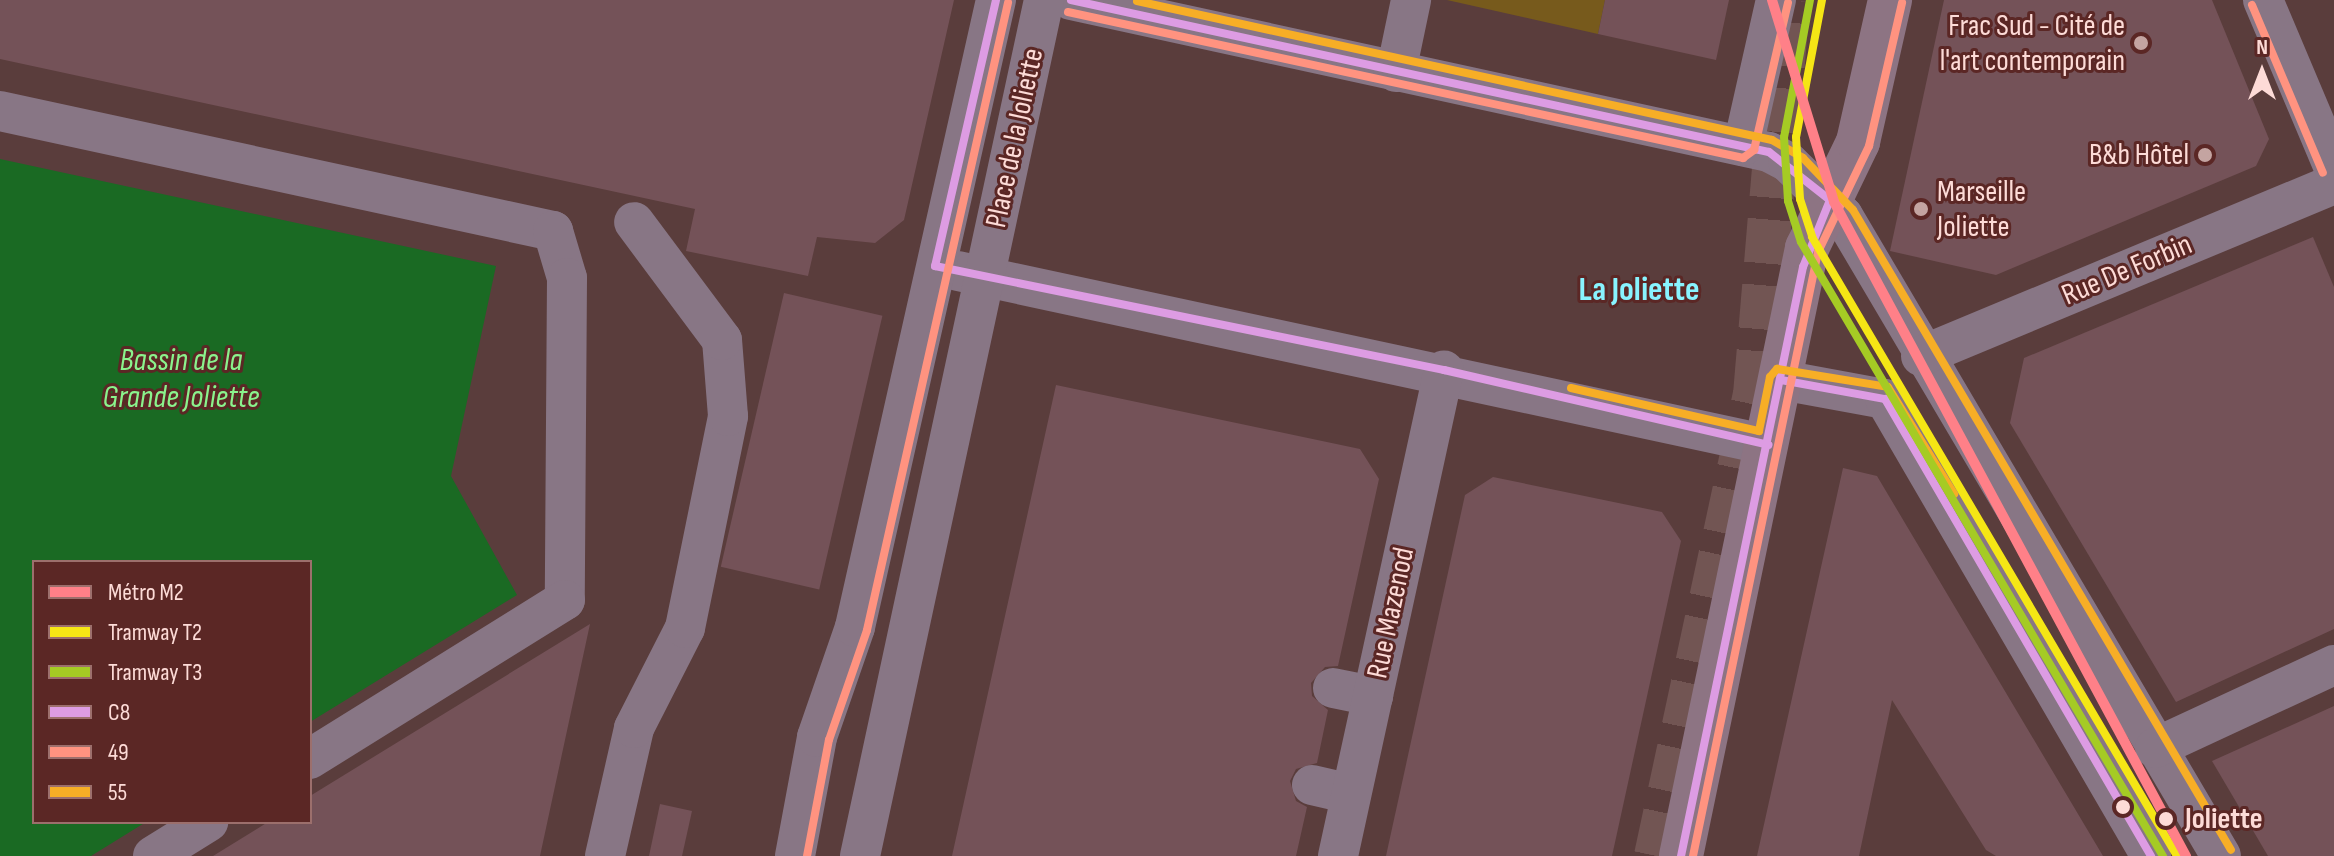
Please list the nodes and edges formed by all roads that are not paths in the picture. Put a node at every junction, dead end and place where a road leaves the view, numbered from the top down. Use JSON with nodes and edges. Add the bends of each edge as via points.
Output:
{"nodes":[{"id":1,"x":996,"y":0,"type":"edge"},
{"id":2,"x":1044,"y":0,"type":"edge"},
{"id":3,"x":1071,"y":0,"type":"edge"},
{"id":4,"x":1411,"y":0,"type":"edge"},
{"id":5,"x":1776,"y":0,"type":"edge"},
{"id":6,"x":1890,"y":0,"type":"edge"},
{"id":7,"x":2263,"y":0,"type":"edge"},
{"id":8,"x":1396,"y":72,"type":"junction"},
{"id":9,"x":0,"y":111,"type":"edge"},
{"id":10,"x":1743,"y":146,"type":"junction"},
{"id":11,"x":2334,"y":168,"type":"edge"},
{"id":12,"x":2334,"y":184,"type":"edge"},
{"id":13,"x":1830,"y":200,"type":"junction"},
{"id":14,"x":634,"y":222,"type":"dead end"},
{"id":15,"x":935,"y":266,"type":"junction"},
{"id":16,"x":984,"y":275,"type":"junction"},
{"id":17,"x":1921,"y":356,"type":"junction"},
{"id":18,"x":1444,"y":370,"type":"junction"},
{"id":19,"x":1781,"y":380,"type":"junction"},
{"id":20,"x":1768,"y":445,"type":"junction"},
{"id":21,"x":2334,"y":665,"type":"edge"},
{"id":22,"x":1333,"y":688,"type":"dead end"},
{"id":23,"x":1373,"y":696,"type":"junction"},
{"id":24,"x":2155,"y":748,"type":"junction"},
{"id":25,"x":312,"y":758,"type":"edge"},
{"id":26,"x":1312,"y":785,"type":"dead end"},
{"id":27,"x":1351,"y":794,"type":"junction"},
{"id":28,"x":205,"y":824,"type":"edge"},
{"id":29,"x":153,"y":856,"type":"edge"},
{"id":30,"x":605,"y":856,"type":"edge"},
{"id":31,"x":795,"y":856,"type":"edge"},
{"id":32,"x":860,"y":856,"type":"edge"},
{"id":33,"x":1338,"y":856,"type":"edge"},
{"id":34,"x":1681,"y":856,"type":"edge"},
{"id":35,"x":2151,"y":856,"type":"edge"},
{"id":36,"x":2221,"y":856,"type":"edge"}],
"edges":[{"from":1,"to":15,"type":"street","name":"Place de la Joliette"},
{"from":2,"to":16,"type":"street","name":"Place de la Joliette"},
{"from":3,"to":8,"type":"street"},
{"from":4,"to":8,"type":"street"},
{"from":5,"to":10,"type":"street"},
{"from":6,"to":13,"type":"main road","via":[[1858,142]]},
{"from":7,"to":11,"type":"street"},
{"from":8,"to":10,"type":"street"},
{"from":9,"to":25,"type":"street","via":[[553,231],[567,278],[565,600]]},
{"from":10,"to":13,"type":"street","via":[[1788,162]]},
{"from":12,"to":17,"type":"street","name":"Rue De Forbin"},
{"from":13,"to":17,"type":"street"},
{"from":13,"to":19,"type":"main road","via":[[1807,248]]},
{"from":14,"to":30,"type":"street","via":[[722,340],[728,416],[685,628],[634,728]]},
{"from":15,"to":16,"type":"street"},
{"from":15,"to":31,"type":"street","name":"Place de la Joliette","via":[[855,627],[817,737]]},
{"from":16,"to":18,"type":"street"},
{"from":16,"to":32,"type":"street","name":"Place de la Joliette"},
{"from":17,"to":24,"type":"street"},
{"from":18,"to":20,"type":"street"},
{"from":18,"to":23,"type":"street","name":"Rue Mazenod"},
{"from":19,"to":20,"type":"main road"},
{"from":19,"to":35,"type":"street","via":[[1885,399]]},
{"from":20,"to":34,"type":"main road"},
{"from":21,"to":24,"type":"street"},
{"from":22,"to":23,"type":"street"},
{"from":23,"to":27,"type":"street","name":"Rue Mazenod"},
{"from":24,"to":36,"type":"street"},
{"from":26,"to":27,"type":"street"},
{"from":27,"to":33,"type":"street","name":"Rue Mazenod"},
{"from":28,"to":29,"type":"street"}]}
